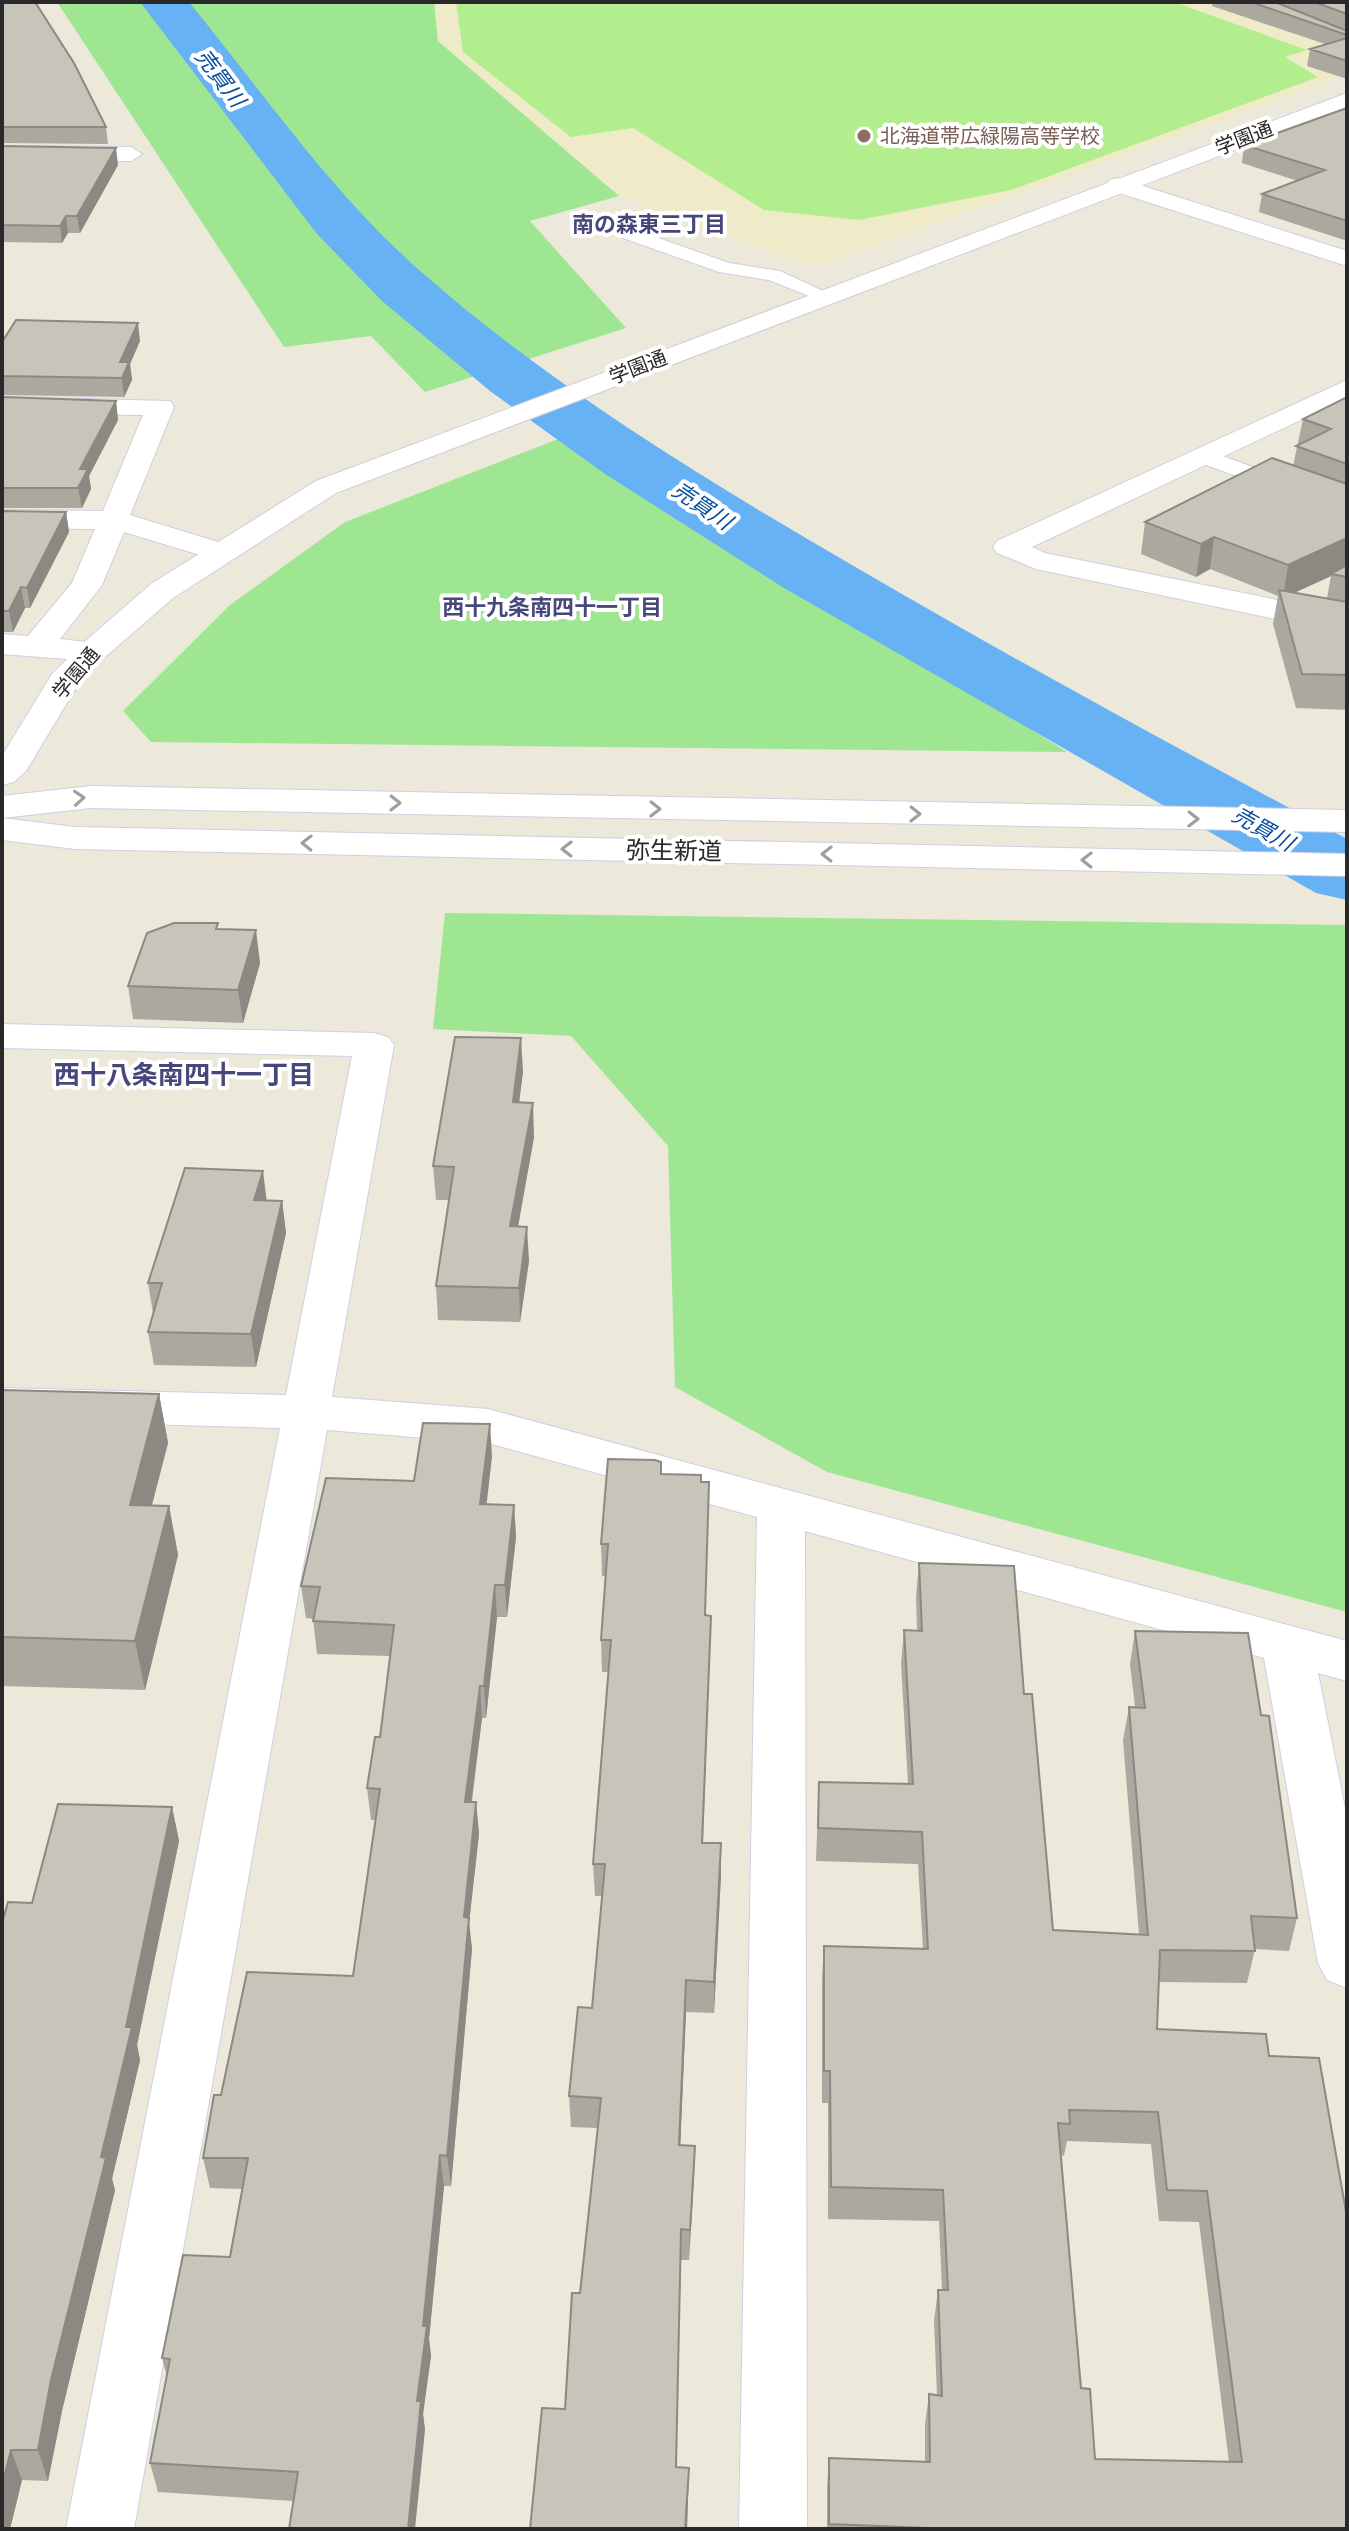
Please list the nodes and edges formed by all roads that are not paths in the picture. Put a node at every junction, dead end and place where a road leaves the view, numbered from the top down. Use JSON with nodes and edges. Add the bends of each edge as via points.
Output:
{"nodes":[{"id":1,"x":1347,"y":99,"type":"edge"},
{"id":2,"x":2,"y":139,"type":"edge"},
{"id":3,"x":2,"y":153,"type":"edge"},
{"id":4,"x":131,"y":154,"type":"dead end"},
{"id":5,"x":1118,"y":185,"type":"junction"},
{"id":6,"x":630,"y":234,"type":"dead end"},
{"id":7,"x":1347,"y":236,"type":"edge"},
{"id":8,"x":1317,"y":249,"type":"junction"},
{"id":9,"x":1347,"y":259,"type":"edge"},
{"id":10,"x":824,"y":296,"type":"junction"},
{"id":11,"x":1340,"y":397,"type":"edge"},
{"id":12,"x":2,"y":405,"type":"edge"},
{"id":13,"x":1203,"y":456,"type":"junction"},
{"id":14,"x":1347,"y":509,"type":"edge"},
{"id":15,"x":2,"y":519,"type":"edge"},
{"id":16,"x":114,"y":520,"type":"junction"},
{"id":17,"x":220,"y":552,"type":"junction"},
{"id":18,"x":1322,"y":593,"type":"dead end"},
{"id":19,"x":1284,"y":614,"type":"junction"},
{"id":20,"x":1347,"y":624,"type":"edge"},
{"id":21,"x":2,"y":644,"type":"edge"},
{"id":22,"x":38,"y":645,"type":"junction"},
{"id":23,"x":93,"y":651,"type":"junction"},
{"id":24,"x":8,"y":770,"type":"edge"},
{"id":25,"x":1347,"y":821,"type":"edge"},
{"id":26,"x":10,"y":827,"type":"edge"},
{"id":27,"x":1347,"y":865,"type":"edge"},
{"id":28,"x":2,"y":1036,"type":"edge"},
{"id":29,"x":2,"y":1404,"type":"edge"},
{"id":30,"x":309,"y":1412,"type":"junction"},
{"id":31,"x":781,"y":1507,"type":"junction"},
{"id":32,"x":1287,"y":1644,"type":"junction"},
{"id":33,"x":1347,"y":1661,"type":"edge"},
{"id":34,"x":1347,"y":1963,"type":"edge"},
{"id":35,"x":100,"y":2529,"type":"edge"},
{"id":36,"x":773,"y":2529,"type":"edge"}],
"edges":[{"from":1,"to":5,"type":"street","name":"学園通"},
{"from":2,"to":3,"type":"street"},
{"from":3,"to":4,"type":"street"},
{"from":5,"to":8,"type":"street"},
{"from":5,"to":10,"type":"street","name":"学園通"},
{"from":6,"to":10,"type":"lane","via":[[726,268],[773,275]]},
{"from":7,"to":8,"type":"street"},
{"from":8,"to":9,"type":"street"},
{"from":10,"to":17,"type":"street","name":"学園通","via":[[326,487]]},
{"from":11,"to":13,"type":"street"},
{"from":12,"to":16,"type":"street","via":[[160,407]]},
{"from":13,"to":14,"type":"lane"},
{"from":13,"to":19,"type":"street","via":[[1008,547],[1036,560]]},
{"from":15,"to":16,"type":"street"},
{"from":16,"to":17,"type":"street"},
{"from":16,"to":22,"type":"street","via":[[87,585]]},
{"from":17,"to":23,"type":"street","name":"学園通","via":[[162,591]]},
{"from":18,"to":19,"type":"street"},
{"from":19,"to":20,"type":"street"},
{"from":21,"to":22,"type":"street"},
{"from":22,"to":23,"type":"street"},
{"from":23,"to":24,"type":"street","name":"学園通","via":[[64,681]]},
{"from":24,"to":26,"type":"street","name":"学園通"},
{"from":26,"to":25,"type":"street","name":"弥生新道","one_way":true,"via":[[91,797]]},
{"from":27,"to":26,"type":"street","name":"弥生新道","one_way":true,"via":[[107,839]]},
{"from":28,"to":30,"type":"street","via":[[374,1045]]},
{"from":29,"to":30,"type":"street"},
{"from":30,"to":31,"type":"street","via":[[488,1426]]},
{"from":30,"to":35,"type":"street"},
{"from":31,"to":32,"type":"street"},
{"from":31,"to":36,"type":"street"},
{"from":32,"to":33,"type":"street"},
{"from":32,"to":34,"type":"street"}]}
